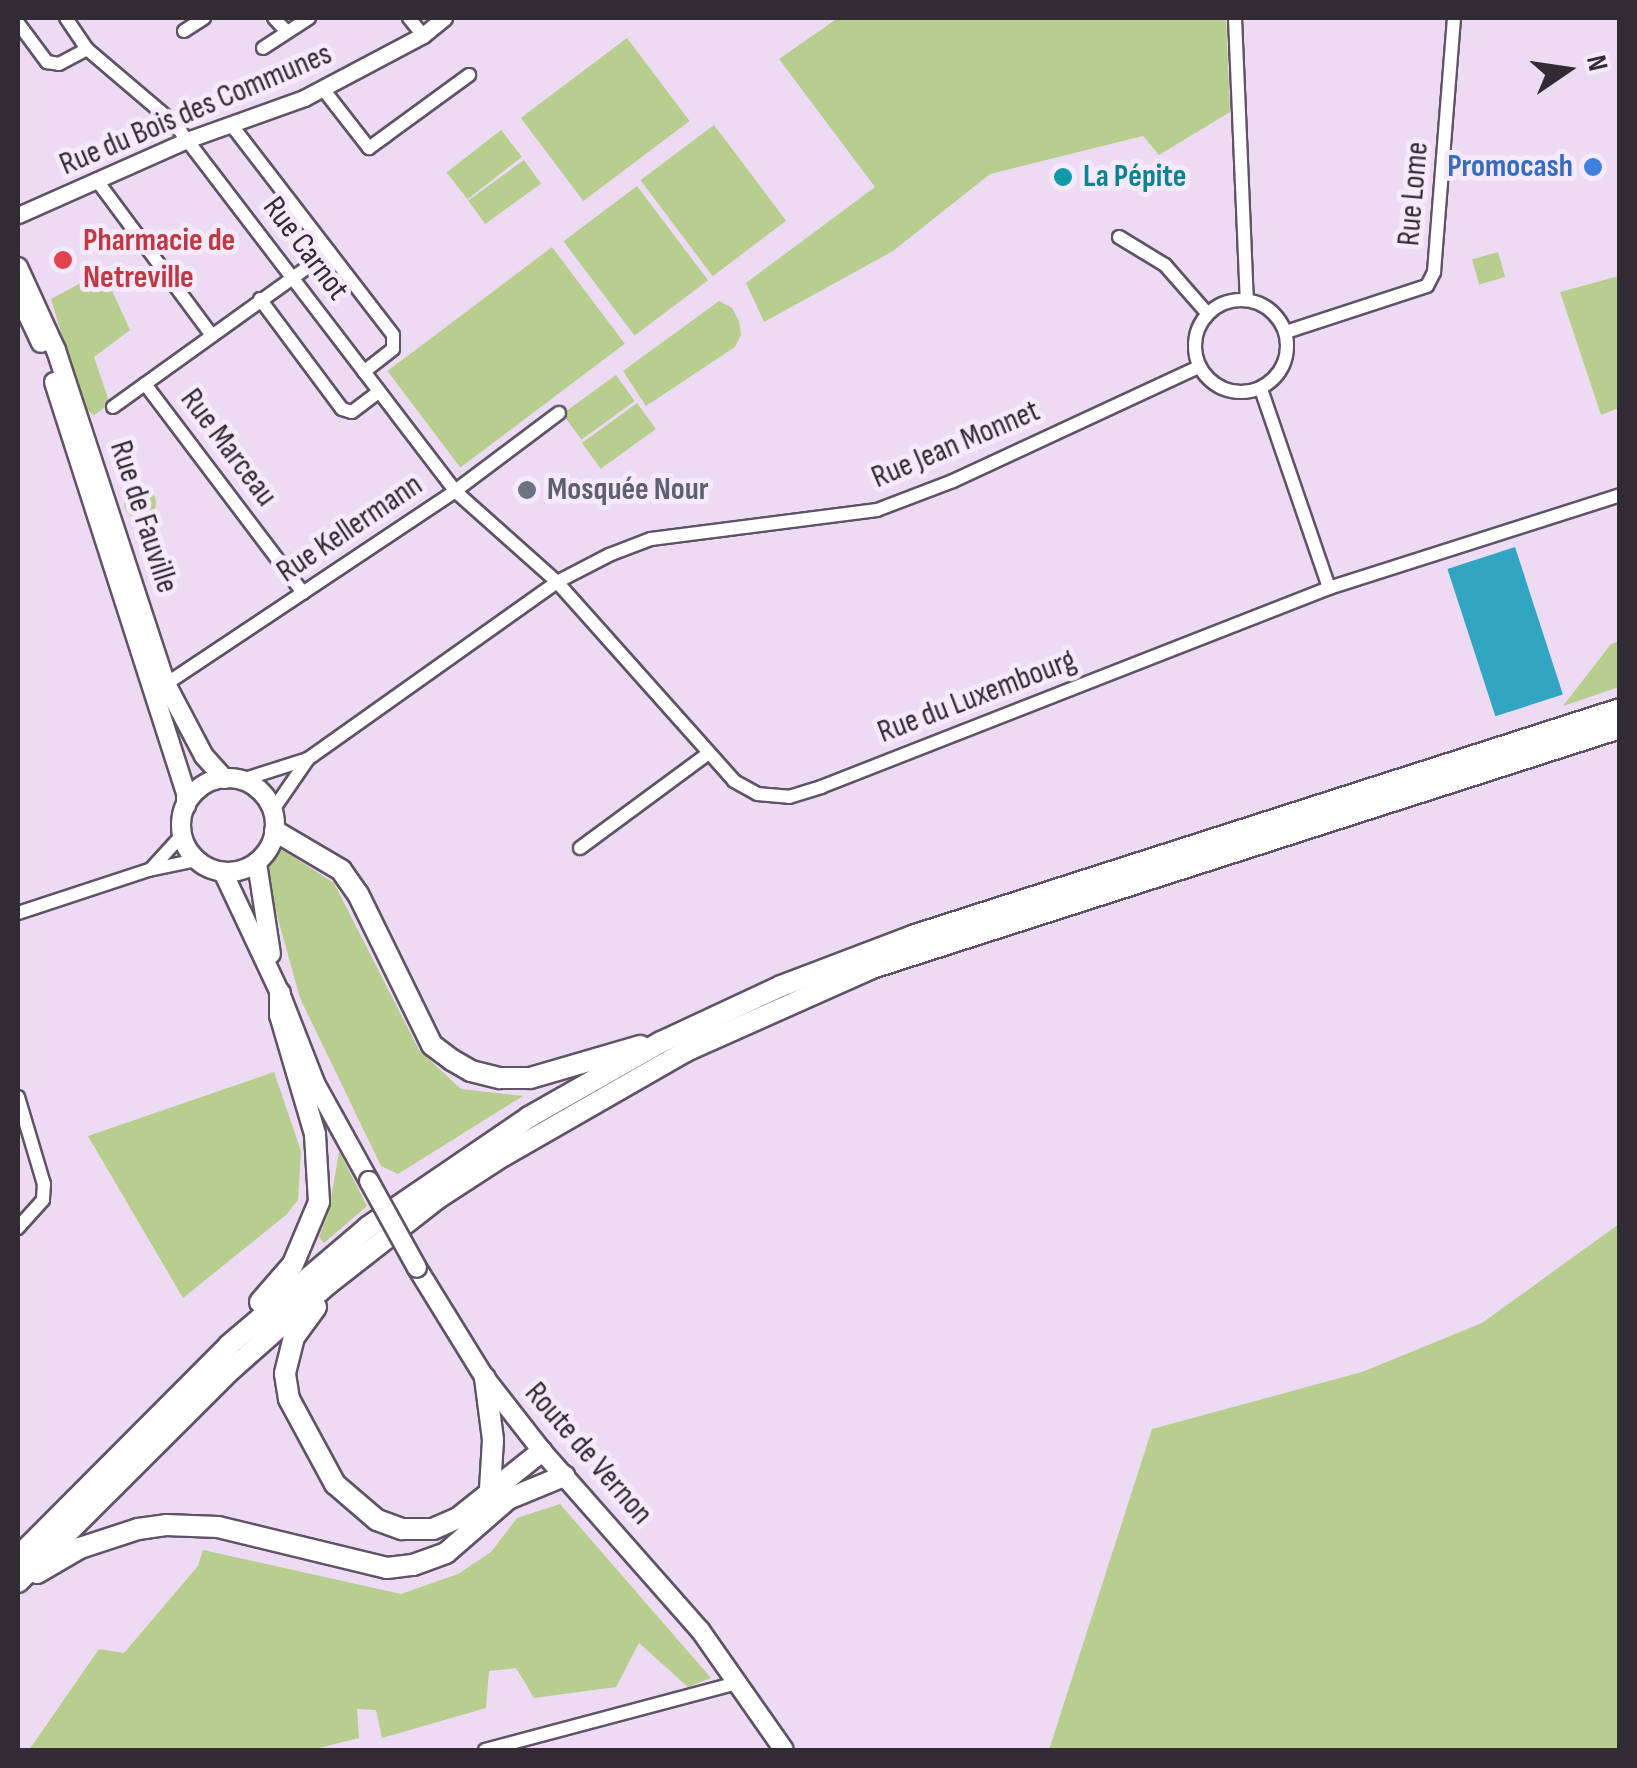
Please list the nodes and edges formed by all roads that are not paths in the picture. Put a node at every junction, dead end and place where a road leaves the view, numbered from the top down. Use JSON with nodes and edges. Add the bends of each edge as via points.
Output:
{"nodes":[{"id":1,"x":66,"y":18,"type":"edge"},
{"id":2,"x":204,"y":18,"type":"edge"},
{"id":3,"x":274,"y":18,"type":"edge"},
{"id":4,"x":309,"y":18,"type":"edge"},
{"id":5,"x":409,"y":18,"type":"edge"},
{"id":6,"x":444,"y":18,"type":"edge"},
{"id":7,"x":1235,"y":18,"type":"edge"},
{"id":8,"x":1454,"y":18,"type":"edge"},
{"id":9,"x":18,"y":23,"type":"edge"},
{"id":10,"x":184,"y":32,"type":"dead end"},
{"id":11,"x":286,"y":32,"type":"junction"},
{"id":12,"x":423,"y":35,"type":"junction"},
{"id":13,"x":263,"y":48,"type":"dead end"},
{"id":14,"x":87,"y":49,"type":"junction"},
{"id":15,"x":469,"y":75,"type":"dead end"},
{"id":16,"x":323,"y":89,"type":"junction"},
{"id":17,"x":232,"y":127,"type":"junction"},
{"id":18,"x":186,"y":140,"type":"junction"},
{"id":19,"x":98,"y":182,"type":"junction"},
{"id":20,"x":18,"y":215,"type":"edge"},
{"id":21,"x":1119,"y":237,"type":"dead end"},
{"id":22,"x":329,"y":252,"type":"junction"},
{"id":23,"x":18,"y":267,"type":"edge"},
{"id":24,"x":293,"y":279,"type":"junction"},
{"id":25,"x":18,"y":294,"type":"edge"},
{"id":26,"x":260,"y":298,"type":"junction"},
{"id":27,"x":1248,"y":299,"type":"junction"},
{"id":28,"x":1206,"y":314,"type":"junction"},
{"id":29,"x":1286,"y":332,"type":"junction"},
{"id":30,"x":211,"y":334,"type":"junction"},
{"id":31,"x":1198,"y":367,"type":"junction"},
{"id":32,"x":364,"y":372,"type":"junction"},
{"id":33,"x":145,"y":384,"type":"junction"},
{"id":34,"x":1261,"y":388,"type":"junction"},
{"id":35,"x":379,"y":392,"type":"junction"},
{"id":36,"x":113,"y":407,"type":"dead end"},
{"id":37,"x":560,"y":413,"type":"dead end"},
{"id":38,"x":456,"y":491,"type":"junction"},
{"id":39,"x":1620,"y":494,"type":"edge"},
{"id":40,"x":557,"y":582,"type":"junction"},
{"id":41,"x":1329,"y":588,"type":"junction"},
{"id":42,"x":303,"y":593,"type":"junction"},
{"id":43,"x":166,"y":684,"type":"junction"},
{"id":44,"x":1620,"y":709,"type":"edge"},
{"id":45,"x":1620,"y":728,"type":"edge"},
{"id":46,"x":709,"y":752,"type":"junction"},
{"id":47,"x":308,"y":759,"type":"junction"},
{"id":48,"x":233,"y":779,"type":"junction"},
{"id":49,"x":186,"y":806,"type":"junction"},
{"id":50,"x":274,"y":820,"type":"junction"},
{"id":51,"x":182,"y":835,"type":"junction"},
{"id":52,"x":580,"y":848,"type":"dead end"},
{"id":53,"x":197,"y":860,"type":"junction"},
{"id":54,"x":257,"y":863,"type":"junction"},
{"id":55,"x":149,"y":870,"type":"junction"},
{"id":56,"x":223,"y":872,"type":"junction"},
{"id":57,"x":18,"y":914,"type":"edge"},
{"id":58,"x":280,"y":993,"type":"junction"},
{"id":59,"x":661,"y":1042,"type":"junction"},
{"id":60,"x":18,"y":1097,"type":"edge"},
{"id":61,"x":18,"y":1228,"type":"edge"},
{"id":62,"x":373,"y":1248,"type":"junction"},
{"id":63,"x":229,"y":1345,"type":"junction"},
{"id":64,"x":484,"y":1378,"type":"junction"},
{"id":65,"x":542,"y":1451,"type":"junction"},
{"id":66,"x":564,"y":1476,"type":"junction"},
{"id":67,"x":490,"y":1490,"type":"junction"},
{"id":68,"x":18,"y":1556,"type":"edge"},
{"id":69,"x":18,"y":1583,"type":"edge"},
{"id":70,"x":737,"y":1684,"type":"junction"},
{"id":71,"x":485,"y":1750,"type":"edge"},
{"id":72,"x":784,"y":1750,"type":"edge"}],
"edges":[{"from":1,"to":14,"type":"street","name":"Rue Carnot"},
{"from":2,"to":10,"type":"street"},
{"from":3,"to":11,"type":"street"},
{"from":4,"to":11,"type":"street"},
{"from":5,"to":12,"type":"street"},
{"from":6,"to":12,"type":"street","name":"Rue du Bois des Communes"},
{"from":7,"to":27,"type":"street"},
{"from":8,"to":29,"type":"street","name":"Rue Lome","via":[[1442,213],[1427,286]]},
{"from":9,"to":14,"type":"street","via":[[47,62],[59,64]]},
{"from":11,"to":13,"type":"street"},
{"from":12,"to":16,"type":"street","name":"Rue du Bois des Communes"},
{"from":14,"to":18,"type":"street","name":"Rue Carnot"},
{"from":15,"to":16,"type":"street","via":[[369,148]]},
{"from":16,"to":17,"type":"street","name":"Rue du Bois des Communes"},
{"from":17,"to":18,"type":"street","name":"Rue du Bois des Communes"},
{"from":17,"to":22,"type":"street"},
{"from":18,"to":19,"type":"street","name":"Rue du Bois des Communes"},
{"from":18,"to":24,"type":"street","name":"Rue Carnot"},
{"from":19,"to":20,"type":"street","name":"Rue du Bois des Communes"},
{"from":19,"to":30,"type":"street"},
{"from":21,"to":28,"type":"street","via":[[1165,266]]},
{"from":22,"to":24,"type":"street"},
{"from":22,"to":32,"type":"street","via":[[395,342]]},
{"from":23,"to":43,"type":"main road","name":"Rue de Fauville","via":[[56,350]]},
{"from":24,"to":26,"type":"street"},
{"from":24,"to":32,"type":"street","name":"Rue Carnot"},
{"from":25,"to":49,"type":"main road","name":"Rue de Fauville","via":[[44,351]]},
{"from":26,"to":30,"type":"street"},
{"from":26,"to":35,"type":"street","name":"Rue Carnot","via":[[342,409],[352,412]]},
{"from":27,"to":28,"type":"street","via":[[1230,300]]},
{"from":27,"to":29,"type":"street","via":[[1274,313]]},
{"from":28,"to":31,"type":"street","via":[[1195,333]]},
{"from":29,"to":34,"type":"street","via":[[1280,372]]},
{"from":30,"to":33,"type":"street"},
{"from":31,"to":34,"type":"street","via":[[1217,387],[1244,393]]},
{"from":31,"to":40,"type":"street","name":"Rue Jean Monnet","via":[[914,498],[876,510],[651,539]]},
{"from":32,"to":35,"type":"street","name":"Rue Carnot"},
{"from":33,"to":36,"type":"street"},
{"from":33,"to":42,"type":"street","name":"Rue Marceau"},
{"from":34,"to":41,"type":"street"},
{"from":35,"to":38,"type":"street","name":"Rue Carnot"},
{"from":37,"to":38,"type":"street","name":"Rue Kellermann"},
{"from":38,"to":40,"type":"street","name":"Rue du Luxembourg"},
{"from":38,"to":42,"type":"street","name":"Rue Kellermann"},
{"from":39,"to":41,"type":"street","name":"Rue du Luxembourg"},
{"from":40,"to":46,"type":"street","name":"Rue du Luxembourg"},
{"from":40,"to":47,"type":"street","name":"Rue Jean Monnet"},
{"from":41,"to":46,"type":"street","name":"Rue du Luxembourg","via":[[789,797],[757,794],[734,781]]},
{"from":42,"to":43,"type":"street","name":"Rue Kellermann"},
{"from":43,"to":48,"type":"main road","name":"Rue de Fauville","via":[[204,756]]},
{"from":44,"to":59,"type":"highway","via":[[915,935]]},
{"from":45,"to":62,"type":"highway","via":[[989,928],[778,1006],[559,1122]]},
{"from":46,"to":52,"type":"street"},
{"from":47,"to":48,"type":"street","name":"Rue Jean Monnet"},
{"from":47,"to":50,"type":"street","name":"Rue Jean Monnet"},
{"from":48,"to":49,"type":"main road","via":[[202,787]]},
{"from":48,"to":50,"type":"main road","via":[[255,787]]},
{"from":49,"to":51,"type":"main road"},
{"from":50,"to":54,"type":"main road"},
{"from":50,"to":59,"type":"highway","via":[[341,870],[432,1044],[471,1072],[530,1078]]},
{"from":51,"to":53,"type":"main road"},
{"from":51,"to":55,"type":"street"},
{"from":53,"to":55,"type":"street"},
{"from":53,"to":56,"type":"main road"},
{"from":54,"to":56,"type":"main road"},
{"from":54,"to":58,"type":"main road"},
{"from":55,"to":57,"type":"street"},
{"from":56,"to":58,"type":"main road"},
{"from":58,"to":63,"type":"highway","via":[[280,1015],[315,1134],[319,1202],[293,1264]]},
{"from":58,"to":64,"type":"main road","name":"Route de Vernon","bridge":true,"via":[[316,1083]]},
{"from":59,"to":63,"type":"highway","via":[[436,1178]]},
{"from":60,"to":61,"type":"street","via":[[44,1184],[43,1200]]},
{"from":62,"to":67,"type":"highway","via":[[294,1337],[285,1374],[304,1433],[357,1506],[402,1528],[445,1524]]},
{"from":62,"to":69,"type":"highway","via":[[232,1369]]},
{"from":63,"to":68,"type":"highway"},
{"from":64,"to":65,"type":"main road","name":"Route de Vernon"},
{"from":64,"to":67,"type":"highway","via":[[493,1440]]},
{"from":65,"to":66,"type":"main road","name":"Route de Vernon"},
{"from":65,"to":67,"type":"highway"},
{"from":66,"to":69,"type":"highway","via":[[508,1499],[446,1552],[413,1565],[387,1568],[218,1528],[166,1525],[80,1548]]},
{"from":66,"to":70,"type":"main road","name":"Route de Vernon","via":[[660,1582]]},
{"from":70,"to":71,"type":"street"},
{"from":70,"to":72,"type":"main road","name":"Route de Vernon"}]}
